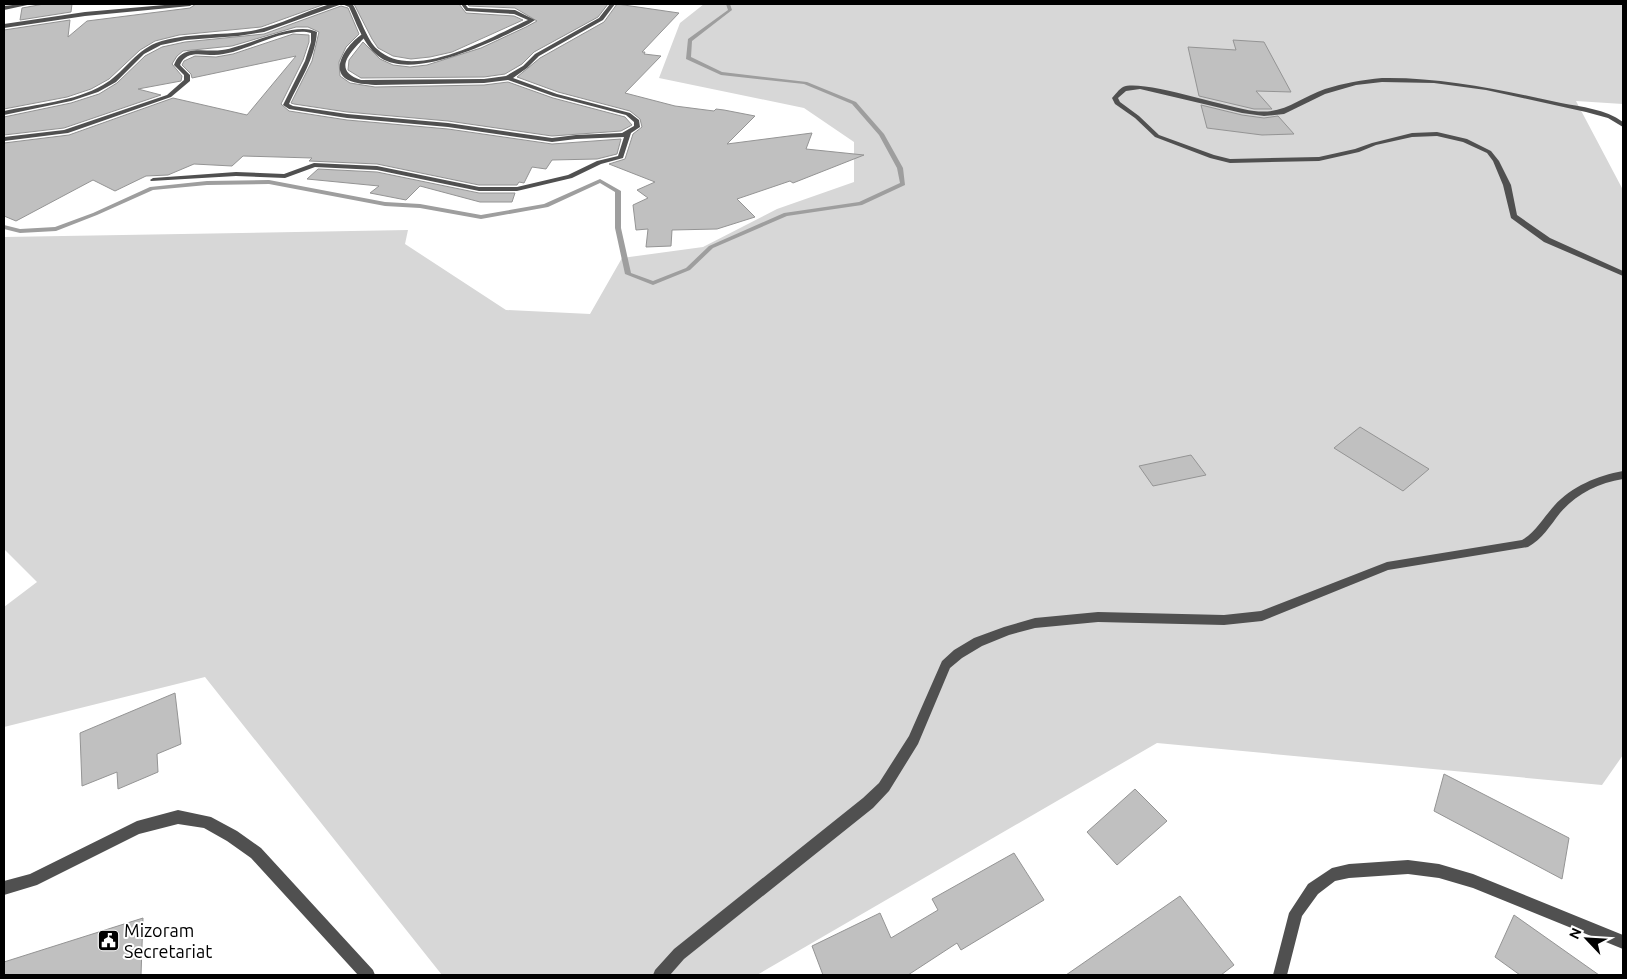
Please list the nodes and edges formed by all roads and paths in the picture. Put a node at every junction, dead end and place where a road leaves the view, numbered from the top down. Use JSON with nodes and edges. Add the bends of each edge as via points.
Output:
{"nodes":[{"id":1,"x":29,"y":4,"type":"edge"},
{"id":2,"x":190,"y":4,"type":"edge"},
{"id":3,"x":339,"y":4,"type":"edge"},
{"id":4,"x":344,"y":4,"type":"edge"},
{"id":5,"x":463,"y":4,"type":"edge"},
{"id":6,"x":612,"y":4,"type":"edge"},
{"id":7,"x":4,"y":8,"type":"edge"},
{"id":8,"x":4,"y":26,"type":"edge"},
{"id":9,"x":364,"y":35,"type":"junction"},
{"id":10,"x":508,"y":78,"type":"junction"},
{"id":11,"x":4,"y":112,"type":"edge"},
{"id":12,"x":1623,"y":125,"type":"edge"},
{"id":13,"x":628,"y":134,"type":"junction"},
{"id":14,"x":4,"y":140,"type":"edge"},
{"id":15,"x":153,"y":180,"type":"dead end"},
{"id":16,"x":1623,"y":274,"type":"edge"},
{"id":17,"x":1623,"y":476,"type":"edge"},
{"id":18,"x":4,"y":888,"type":"edge"},
{"id":19,"x":1623,"y":942,"type":"edge"},
{"id":20,"x":368,"y":975,"type":"edge"},
{"id":21,"x":660,"y":975,"type":"edge"},
{"id":22,"x":1280,"y":975,"type":"edge"}],
"edges":[{"from":1,"to":7,"type":"street"},
{"from":2,"to":8,"type":"street"},
{"from":3,"to":11,"type":"street","via":[[330,4],[262,30],[176,38],[142,51],[104,88]]},
{"from":4,"to":9,"type":"street","via":[[351,6]]},
{"from":5,"to":9,"type":"street","via":[[466,9],[515,12],[532,20],[469,50],[414,63],[384,58]]},
{"from":6,"to":10,"type":"street","via":[[601,19],[536,55]]},
{"from":9,"to":10,"type":"street","via":[[350,48],[341,67],[349,80],[362,84]]},
{"from":10,"to":13,"type":"street","via":[[555,95],[628,114],[637,121],[637,127]]},
{"from":12,"to":16,"type":"street","via":[[1609,117],[1560,104],[1479,87],[1429,81],[1348,84],[1284,112],[1269,114],[1140,87],[1124,89],[1115,98],[1117,104],[1157,136],[1196,152],[1230,161],[1319,159],[1412,134],[1437,134],[1464,140],[1489,152],[1496,161],[1507,185],[1514,216],[1547,240]]},
{"from":13,"to":14,"type":"street","via":[[552,140],[291,108],[286,104],[304,70],[313,42],[314,32],[308,29],[236,49],[188,54],[179,60],[178,65],[187,75],[187,81],[169,96],[66,132]]},
{"from":13,"to":15,"type":"street","via":[[621,157],[599,162],[570,177],[518,189],[479,189],[377,168],[314,165],[286,176],[236,174]]},
{"from":17,"to":21,"type":"street","via":[[1594,482],[1577,491],[1564,501],[1533,539],[1524,544],[1387,566],[1262,616],[1224,620],[1065,619],[1008,630],[978,642],[946,666],[914,740],[884,787],[679,954]]},
{"from":18,"to":20,"type":"street","via":[[32,880],[137,828],[178,817],[206,822],[256,853]]},
{"from":19,"to":22,"type":"street","via":[[1473,880],[1439,871],[1408,867],[1349,871],[1332,875],[1313,889],[1296,913]]}]}
